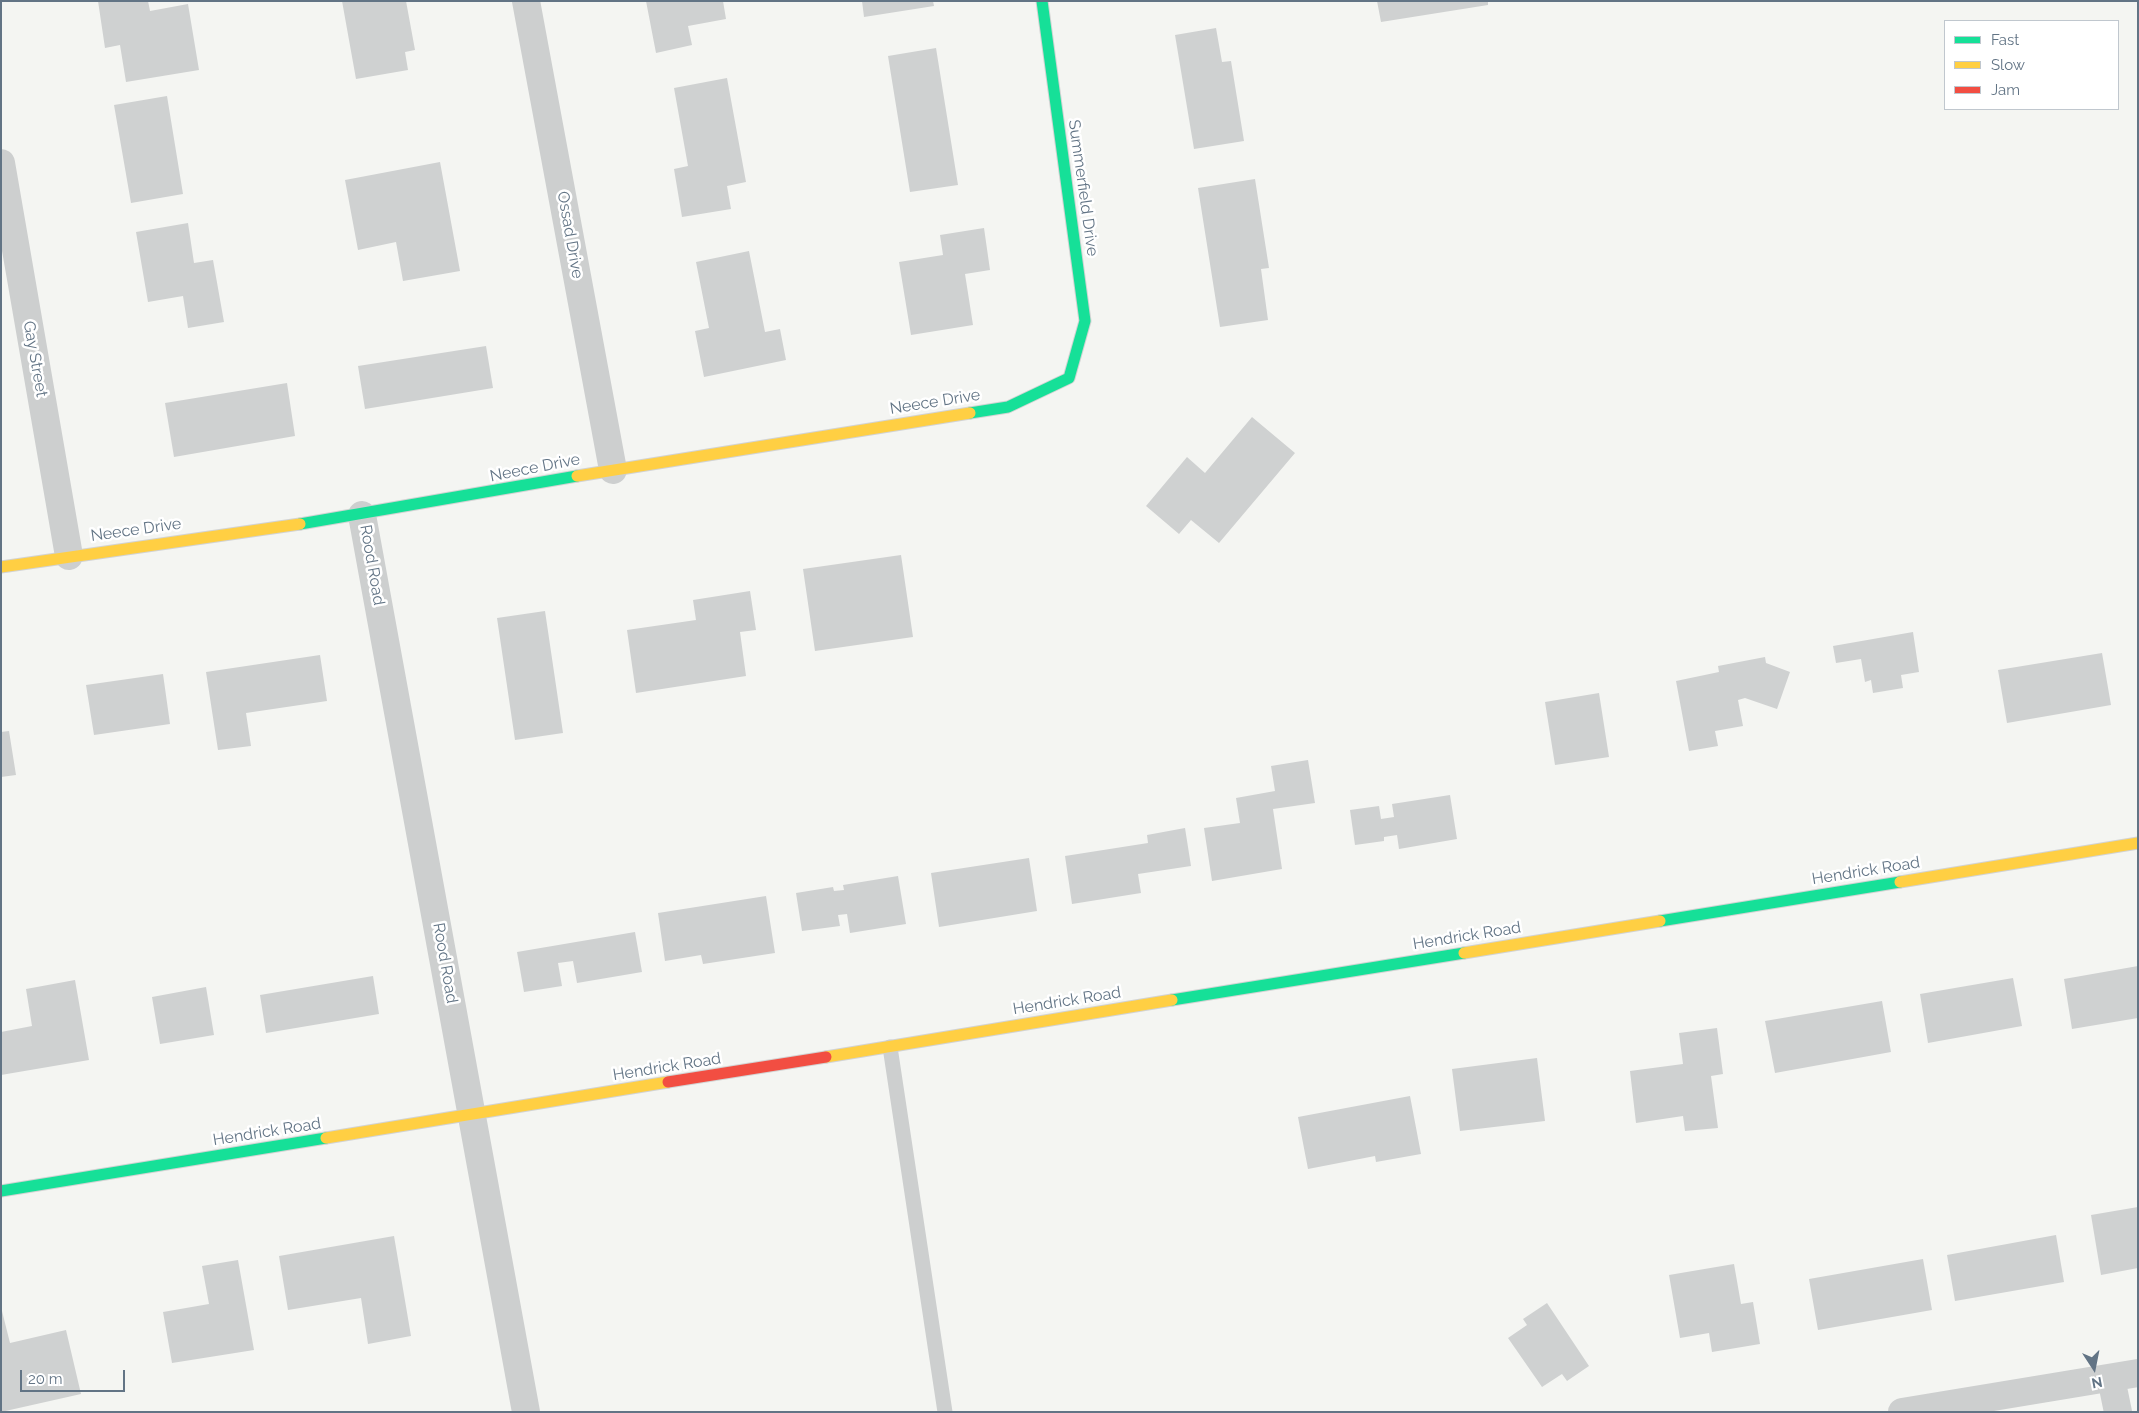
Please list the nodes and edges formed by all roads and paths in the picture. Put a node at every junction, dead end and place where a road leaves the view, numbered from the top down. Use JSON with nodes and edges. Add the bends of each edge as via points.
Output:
{"nodes":[{"id":1,"x":526,"y":1,"type":"edge"},
{"id":2,"x":1042,"y":1,"type":"edge"},
{"id":3,"x":1,"y":163,"type":"edge"},
{"id":4,"x":1069,"y":378,"type":"joint"},
{"id":5,"x":613,"y":470,"type":"junction"},
{"id":6,"x":362,"y":515,"type":"junction"},
{"id":7,"x":68,"y":556,"type":"junction"},
{"id":8,"x":1,"y":566,"type":"edge"},
{"id":9,"x":2138,"y":843,"type":"edge"},
{"id":10,"x":890,"y":1047,"type":"junction"},
{"id":11,"x":473,"y":1115,"type":"junction"},
{"id":12,"x":1,"y":1191,"type":"edge"},
{"id":13,"x":2138,"y":1373,"type":"edge"},
{"id":14,"x":2111,"y":1378,"type":"junction"},
{"id":15,"x":526,"y":1412,"type":"edge"},
{"id":16,"x":945,"y":1412,"type":"edge"},
{"id":17,"x":1902,"y":1412,"type":"edge"},
{"id":18,"x":2118,"y":1412,"type":"edge"}],
"edges":[{"from":1,"to":5,"type":"street","name":"Ossad Drive"},
{"from":2,"to":4,"type":"street","name":"Summerfield Drive","via":[[1085,321]]},
{"from":3,"to":7,"type":"street","name":"Gay Street"},
{"from":4,"to":5,"type":"street","name":"Neece Drive","via":[[1008,407]]},
{"from":5,"to":6,"type":"street","name":"Neece Drive"},
{"from":6,"to":7,"type":"street","name":"Neece Drive"},
{"from":6,"to":11,"type":"street","name":"Rood Road"},
{"from":7,"to":8,"type":"street","name":"Neece Drive"},
{"from":9,"to":10,"type":"street","name":"Hendrick Road"},
{"from":10,"to":11,"type":"street","name":"Hendrick Road"},
{"from":10,"to":16,"type":"lane"},
{"from":11,"to":12,"type":"street","name":"Hendrick Road"},
{"from":11,"to":15,"type":"street","name":"Rood Road"},
{"from":13,"to":14,"type":"street"},
{"from":14,"to":17,"type":"street"},
{"from":14,"to":18,"type":"street"}]}
